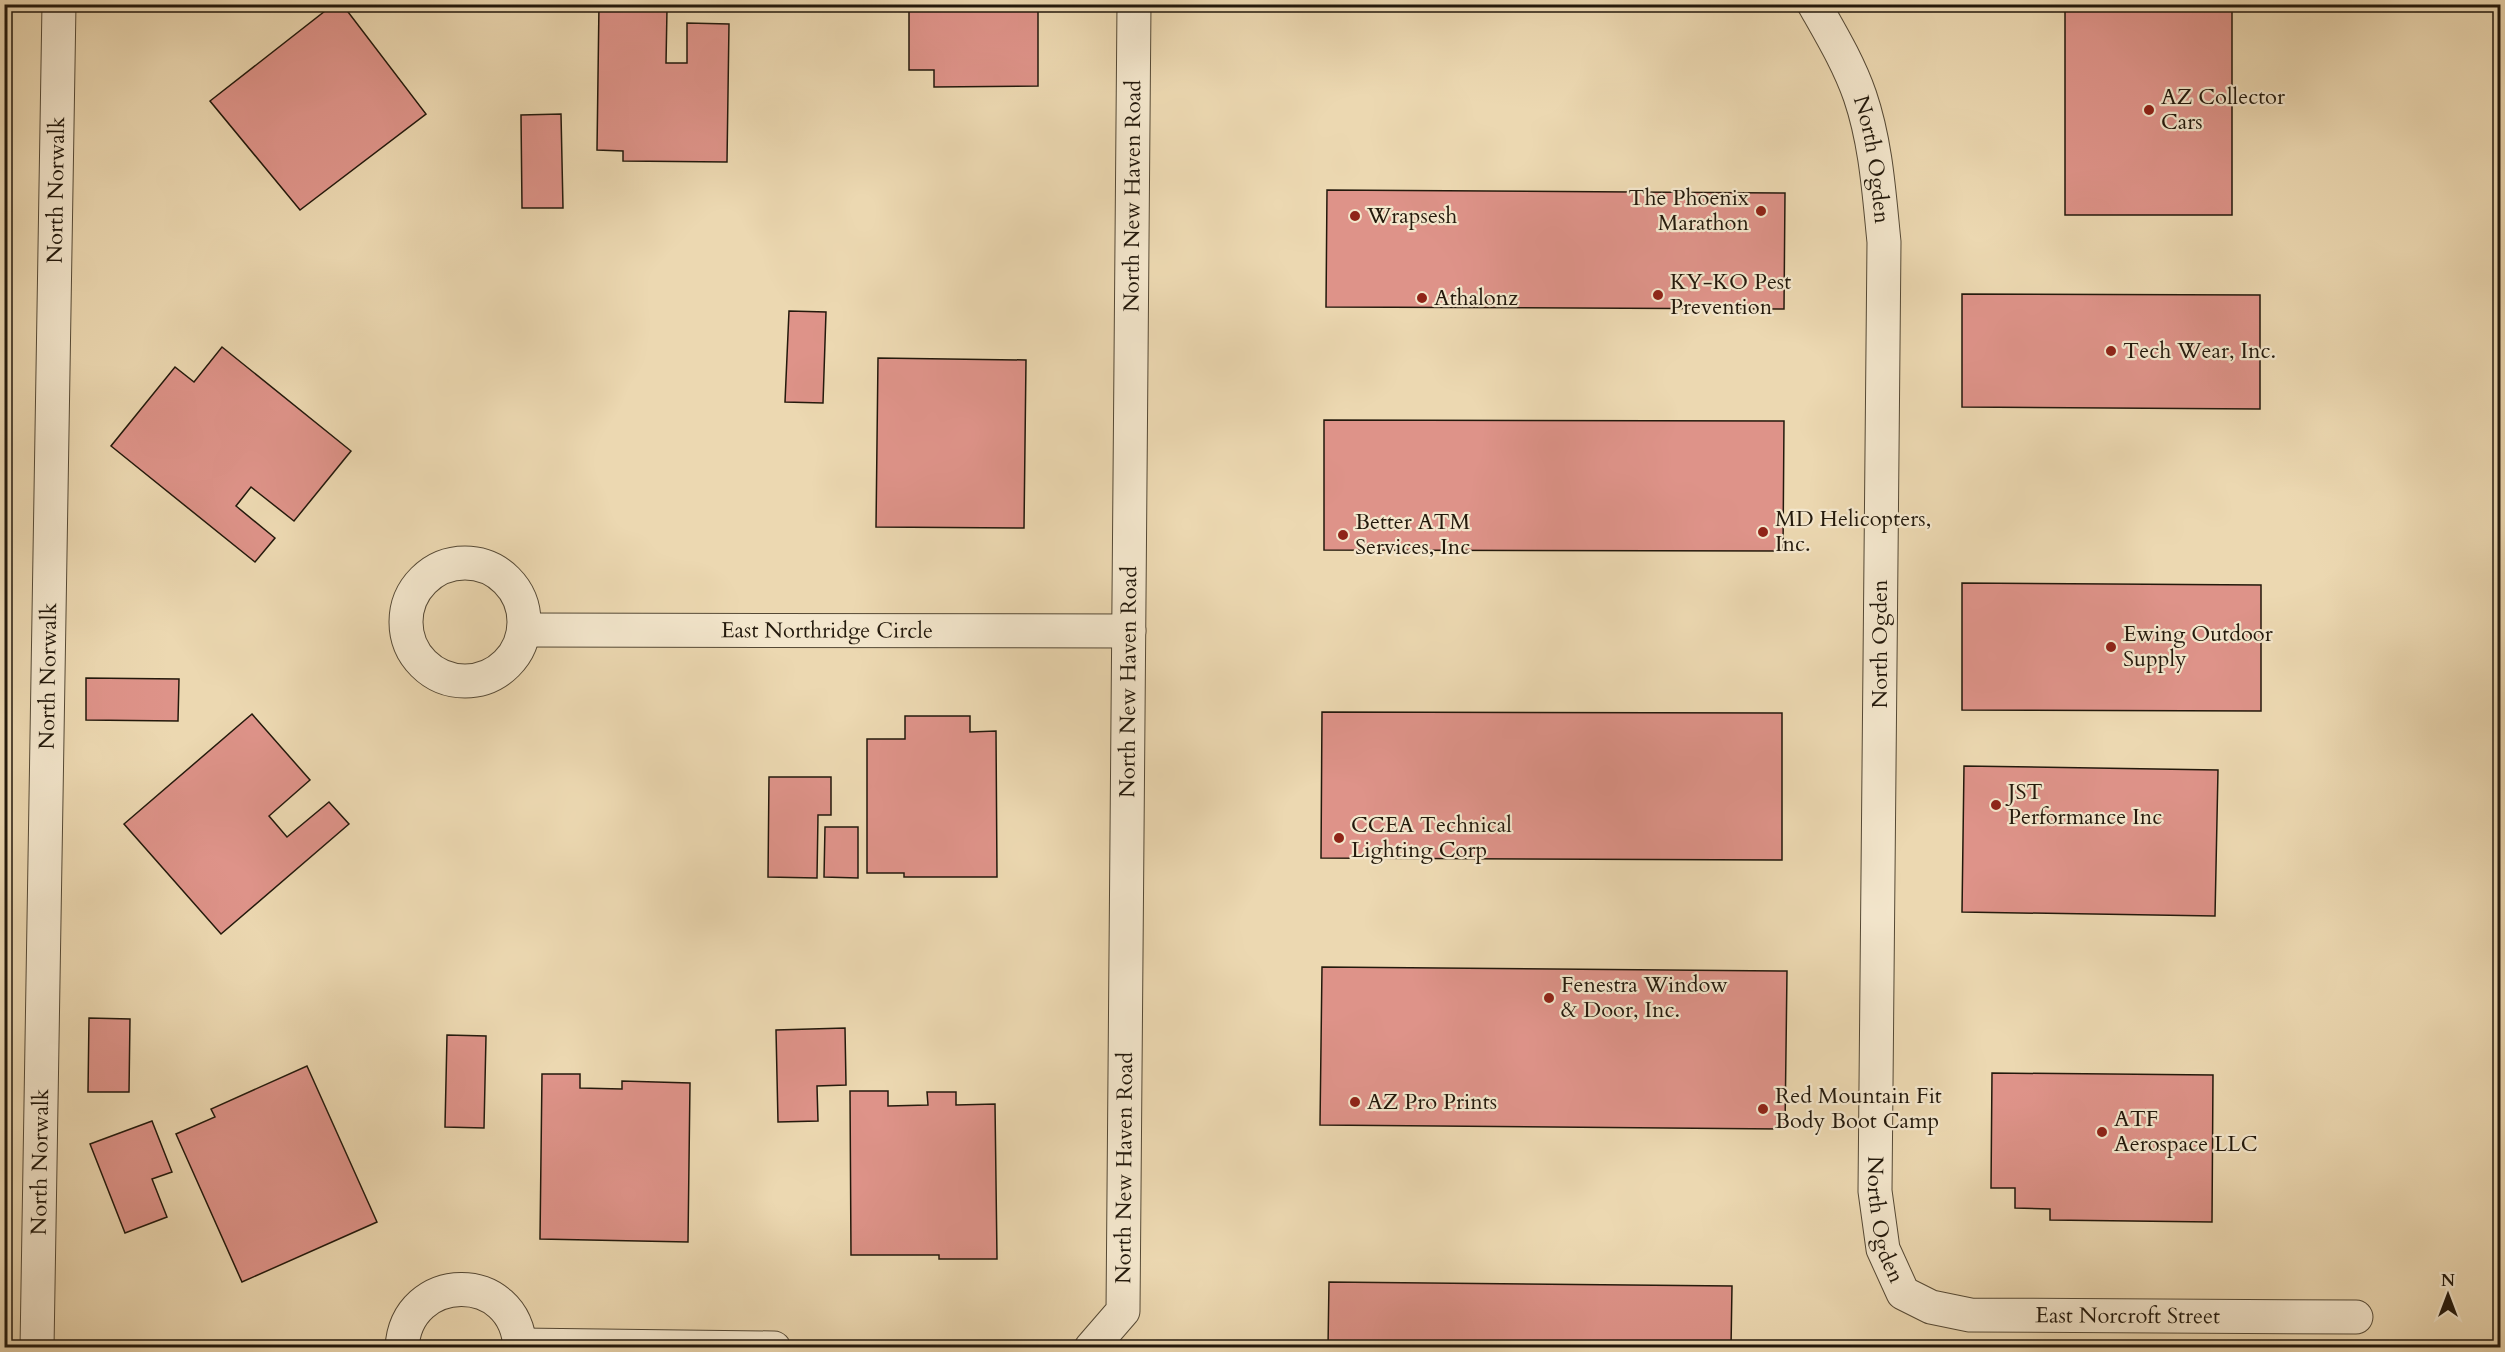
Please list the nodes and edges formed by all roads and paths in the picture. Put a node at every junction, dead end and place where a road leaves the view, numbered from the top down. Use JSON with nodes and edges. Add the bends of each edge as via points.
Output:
{"nodes":[{"id":1,"x":59,"y":4,"type":"edge"},
{"id":2,"x":1134,"y":4,"type":"edge"},
{"id":3,"x":1814,"y":4,"type":"edge"},
{"id":4,"x":525,"y":630,"type":"dead end"},
{"id":5,"x":1129,"y":631,"type":"junction"},
{"id":6,"x":1903,"y":1293,"type":"joint"},
{"id":7,"x":2356,"y":1317,"type":"dead end"},
{"id":8,"x":520,"y":1346,"type":"edge"},
{"id":9,"x":38,"y":1347,"type":"edge"},
{"id":10,"x":402,"y":1347,"type":"edge"},
{"id":11,"x":774,"y":1347,"type":"edge"},
{"id":12,"x":1091,"y":1347,"type":"edge"}],
"edges":[{"from":1,"to":9,"type":"street","name":"North Norwalk"},
{"from":2,"to":5,"type":"street","name":"North New Haven Road"},
{"from":3,"to":6,"type":"street","name":"North Ogden","via":[[1860,96],[1875,153],[1884,242],[1875,1191],[1883,1249]]},
{"from":4,"to":5,"type":"street","name":"East Northridge Circle"},
{"from":5,"to":12,"type":"street","name":"North New Haven Road","via":[[1124,1311]]},
{"from":6,"to":7,"type":"street","name":"East Norcroft Street","via":[[1931,1307],[1970,1315]]},
{"from":8,"to":10,"type":"street","via":[[512,1317],[500,1303],[484,1293],[465,1289],[446,1290],[429,1298],[405,1327]]},
{"from":8,"to":11,"type":"street"}]}
